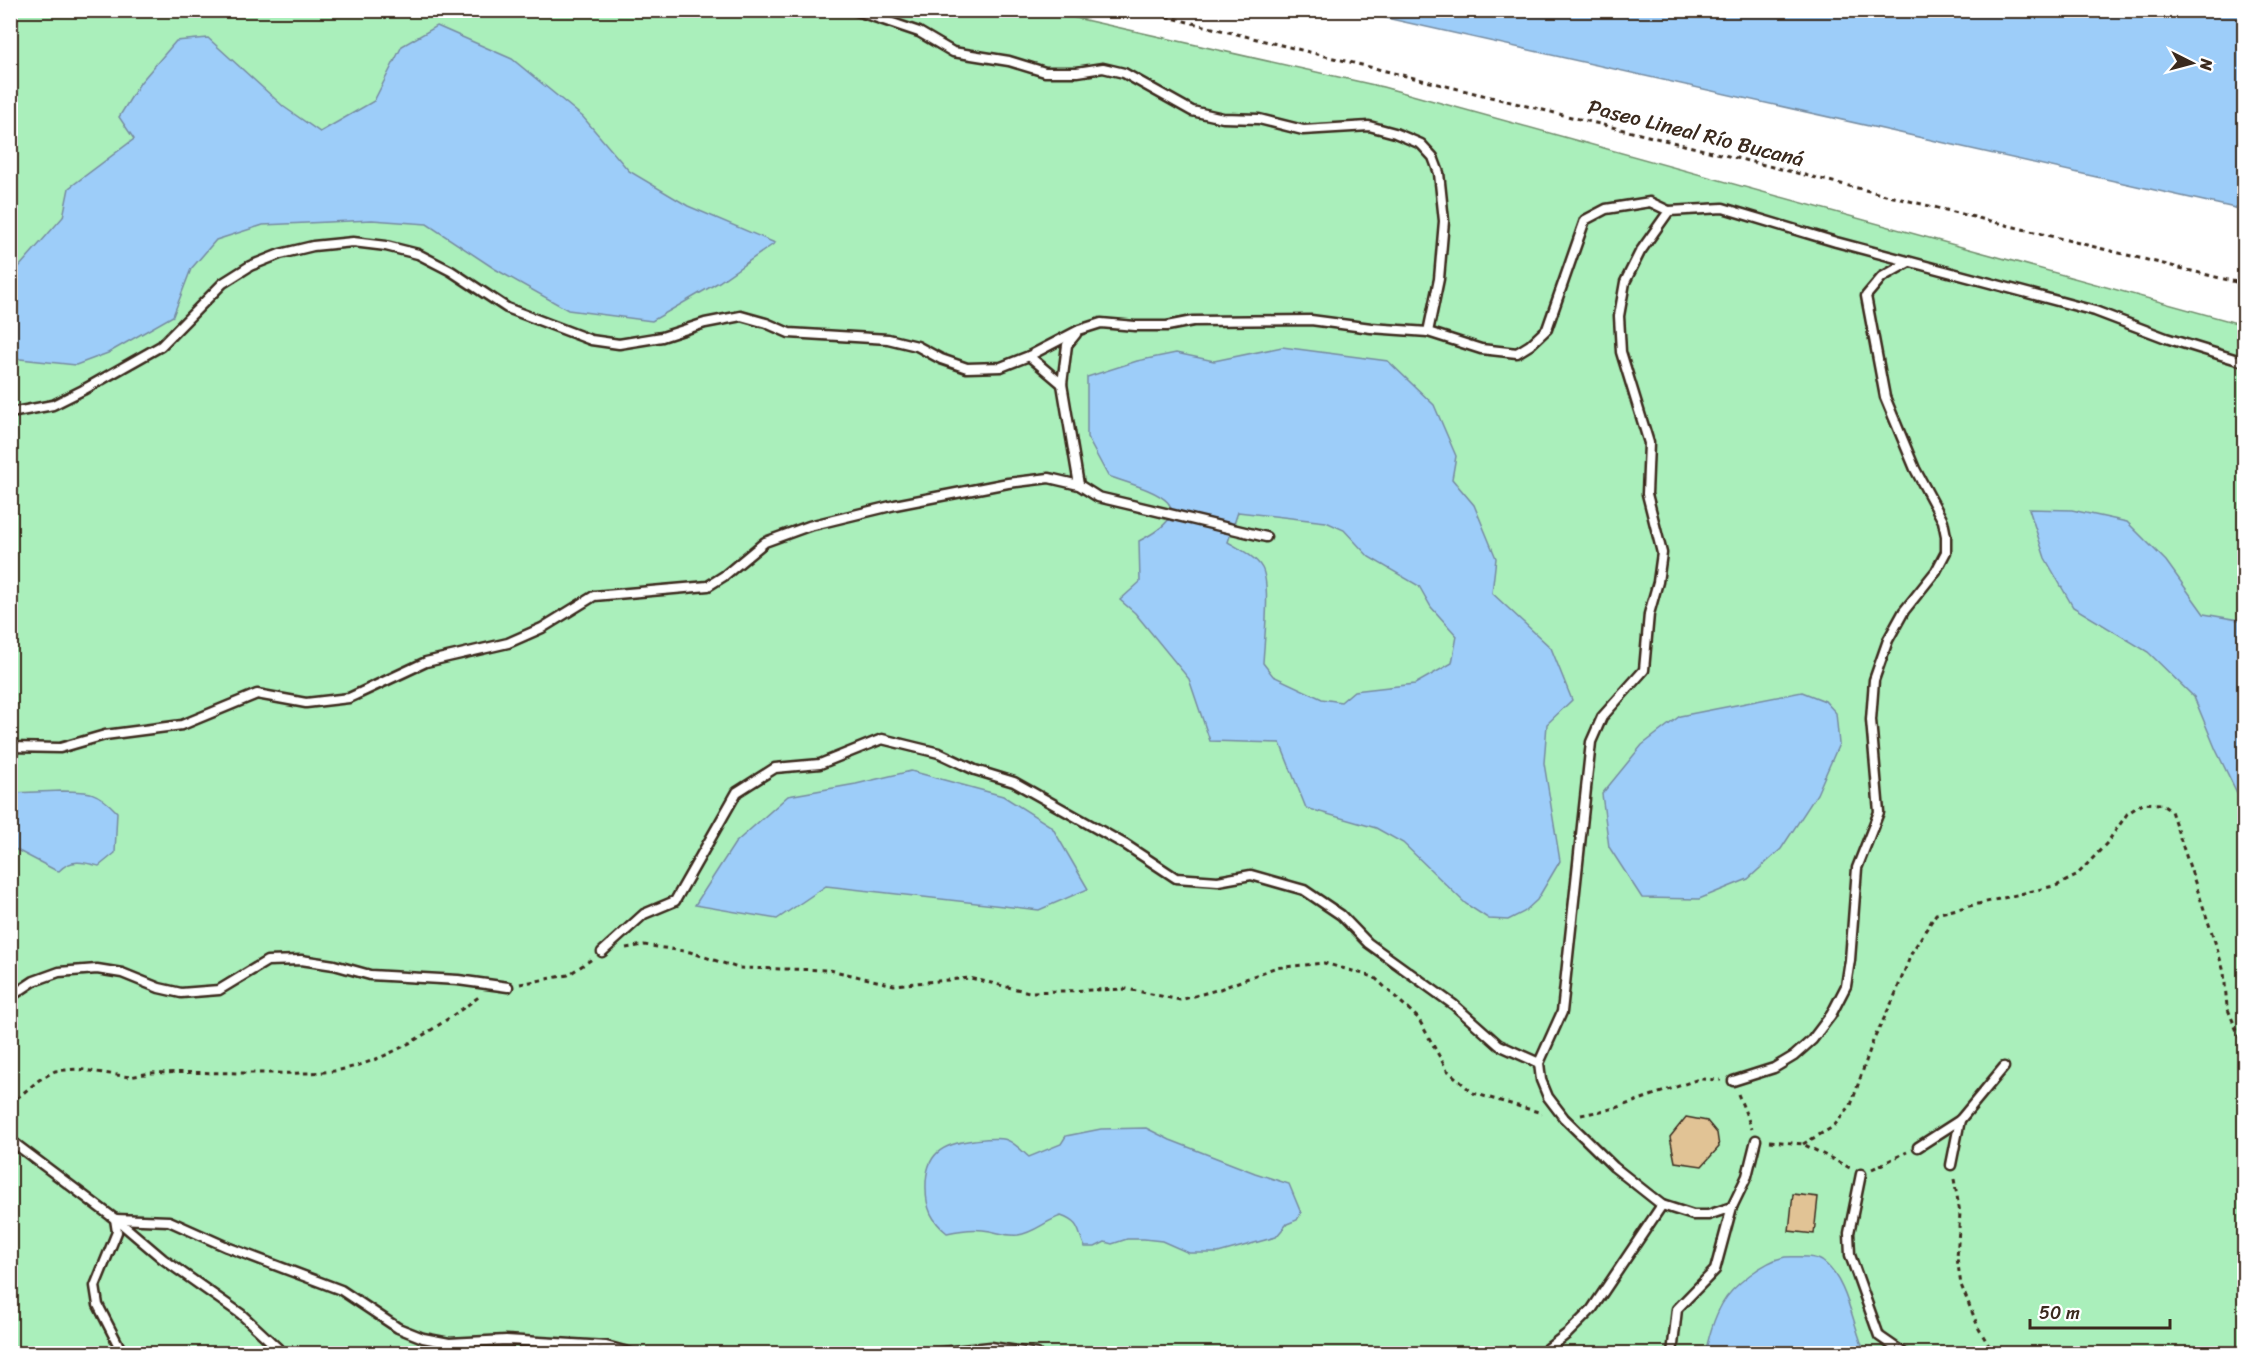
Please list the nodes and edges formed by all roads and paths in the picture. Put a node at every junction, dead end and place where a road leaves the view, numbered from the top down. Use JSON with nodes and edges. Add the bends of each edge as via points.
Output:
{"nodes":[{"id":1,"x":854,"y":10,"type":"edge"},
{"id":2,"x":1140,"y":10,"type":"edge"},
{"id":3,"x":1669,"y":211,"type":"junction"},
{"id":4,"x":1908,"y":262,"type":"junction"},
{"id":5,"x":2244,"y":284,"type":"edge"},
{"id":6,"x":1079,"y":330,"type":"junction"},
{"id":7,"x":1428,"y":332,"type":"junction"},
{"id":8,"x":1029,"y":356,"type":"junction"},
{"id":9,"x":2244,"y":362,"type":"edge"},
{"id":10,"x":1062,"y":384,"type":"junction"},
{"id":11,"x":10,"y":413,"type":"edge"},
{"id":12,"x":1079,"y":485,"type":"junction"},
{"id":13,"x":1266,"y":537,"type":"dead end"},
{"id":14,"x":10,"y":747,"type":"edge"},
{"id":15,"x":602,"y":952,"type":"junction"},
{"id":16,"x":508,"y":987,"type":"joint"},
{"id":17,"x":483,"y":994,"type":"dead end"},
{"id":18,"x":10,"y":997,"type":"edge"},
{"id":19,"x":2244,"y":1048,"type":"edge"},
{"id":20,"x":1539,"y":1063,"type":"junction"},
{"id":21,"x":2004,"y":1067,"type":"dead end"},
{"id":22,"x":1733,"y":1081,"type":"junction"},
{"id":23,"x":10,"y":1104,"type":"edge"},
{"id":24,"x":1564,"y":1118,"type":"junction"},
{"id":25,"x":1960,"y":1120,"type":"junction"},
{"id":26,"x":10,"y":1140,"type":"edge"},
{"id":27,"x":1756,"y":1140,"type":"junction"},
{"id":28,"x":1803,"y":1144,"type":"junction"},
{"id":29,"x":1918,"y":1147,"type":"joint"},
{"id":30,"x":1951,"y":1165,"type":"joint"},
{"id":31,"x":1861,"y":1174,"type":"junction"},
{"id":32,"x":1662,"y":1205,"type":"junction"},
{"id":33,"x":1732,"y":1207,"type":"junction"},
{"id":34,"x":115,"y":1219,"type":"junction"},
{"id":35,"x":123,"y":1353,"type":"edge"},
{"id":36,"x":284,"y":1353,"type":"edge"},
{"id":37,"x":635,"y":1353,"type":"edge"},
{"id":38,"x":924,"y":1353,"type":"edge"},
{"id":39,"x":1036,"y":1353,"type":"edge"},
{"id":40,"x":1541,"y":1353,"type":"edge"},
{"id":41,"x":1672,"y":1353,"type":"edge"},
{"id":42,"x":1905,"y":1353,"type":"edge"},
{"id":43,"x":1994,"y":1353,"type":"edge"}],
"edges":[{"from":1,"to":7,"type":"lane","via":[[919,32],[953,52],[1009,61],[1045,72],[1103,68],[1124,73],[1192,111],[1223,118],[1259,118],[1302,130],[1369,126],[1421,144],[1433,157],[1439,173],[1444,221],[1439,279]]},
{"from":2,"to":5,"type":"path","name":"Paseo Lineal Río Bucaná"},
{"from":3,"to":4,"type":"lane","via":[[1723,208]]},
{"from":3,"to":7,"type":"lane","via":[[1650,202],[1606,209],[1585,220],[1547,329],[1517,353],[1481,349]]},
{"from":3,"to":20,"type":"lane","via":[[1640,252],[1625,282],[1619,316],[1620,352],[1649,443],[1647,494],[1662,553],[1658,582],[1649,614],[1644,670],[1602,717],[1591,742],[1562,1012]]},
{"from":4,"to":9,"type":"lane","via":[[2096,311],[2166,339]]},
{"from":4,"to":22,"type":"lane","via":[[1882,277],[1866,296],[1885,398],[1915,469],[1943,521],[1946,552],[1888,639],[1875,680],[1871,720],[1879,812],[1857,868],[1846,986],[1831,1015],[1794,1056],[1774,1068]]},
{"from":6,"to":7,"type":"lane","via":[[1101,323],[1167,326],[1193,321],[1311,320]]},
{"from":6,"to":8,"type":"lane"},
{"from":6,"to":10,"type":"lane","via":[[1067,345]]},
{"from":8,"to":10,"type":"lane"},
{"from":8,"to":11,"type":"lane","via":[[1001,367],[967,368],[917,346],[888,339],[789,333],[741,316],[619,344],[591,339],[507,308],[418,254],[353,242],[313,246],[250,266],[223,283],[161,346],[53,405]]},
{"from":10,"to":12,"type":"lane"},
{"from":12,"to":13,"type":"lane","via":[[1098,497]]},
{"from":12,"to":14,"type":"lane","via":[[1049,478],[1008,483],[808,526],[765,542],[708,586],[594,596],[542,628],[508,643],[426,662],[349,698],[306,703],[257,694],[182,725],[105,735],[60,748]]},
{"from":15,"to":16,"type":"path","via":[[568,975]]},
{"from":15,"to":20,"type":"lane","via":[[644,914],[675,901],[737,792],[775,768],[820,764],[882,739],[939,753],[1014,782],[1176,878],[1218,880],[1251,875],[1304,890],[1341,915],[1368,943],[1454,1005],[1499,1045]]},
{"from":15,"to":24,"type":"path","via":[[644,945],[690,952],[738,968],[830,970],[894,984],[970,978],[1029,992],[1126,989],[1180,1000],[1274,968],[1324,963],[1374,977],[1418,1018],[1447,1070],[1473,1092]]},
{"from":16,"to":18,"type":"lane","via":[[370,975],[301,960],[267,961],[219,990],[181,993],[122,972],[97,969],[59,972],[34,981]]},
{"from":17,"to":23,"type":"path","via":[[402,1047],[335,1070],[150,1073],[130,1077],[78,1069],[55,1071]]},
{"from":19,"to":28,"type":"path","via":[[2227,1007],[2216,942],[2171,811],[2161,804],[2143,803],[2127,814],[2076,876],[2058,885],[1936,914],[1912,952],[1873,1041],[1851,1105],[1833,1126]]},
{"from":20,"to":24,"type":"lane","via":[[1548,1097]]},
{"from":21,"to":25,"type":"lane"},
{"from":22,"to":24,"type":"path","via":[[1699,1079],[1616,1108]]},
{"from":22,"to":27,"type":"path"},
{"from":24,"to":32,"type":"lane","via":[[1614,1167]]},
{"from":25,"to":29,"type":"lane"},
{"from":25,"to":30,"type":"lane"},
{"from":26,"to":34,"type":"lane"},
{"from":27,"to":28,"type":"path"},
{"from":27,"to":33,"type":"lane","via":[[1747,1176]]},
{"from":28,"to":31,"type":"path"},
{"from":29,"to":31,"type":"path"},
{"from":30,"to":43,"type":"path","via":[[1960,1213],[1957,1257],[1961,1285],[1979,1329]]},
{"from":31,"to":42,"type":"lane","via":[[1849,1233],[1850,1256],[1879,1336]]},
{"from":32,"to":33,"type":"lane","via":[[1693,1215],[1708,1215]]},
{"from":32,"to":40,"type":"lane","via":[[1592,1309],[1568,1334]]},
{"from":33,"to":41,"type":"lane","via":[[1715,1270],[1677,1309]]},
{"from":34,"to":35,"type":"lane","via":[[117,1232],[95,1286],[98,1305]]},
{"from":34,"to":36,"type":"lane","via":[[163,1259],[241,1314]]},
{"from":34,"to":37,"type":"lane","via":[[169,1221],[341,1290],[398,1328],[423,1338],[449,1343],[506,1340],[594,1345]]},
{"from":38,"to":39,"type":"lane","via":[[992,1347]]}]}
